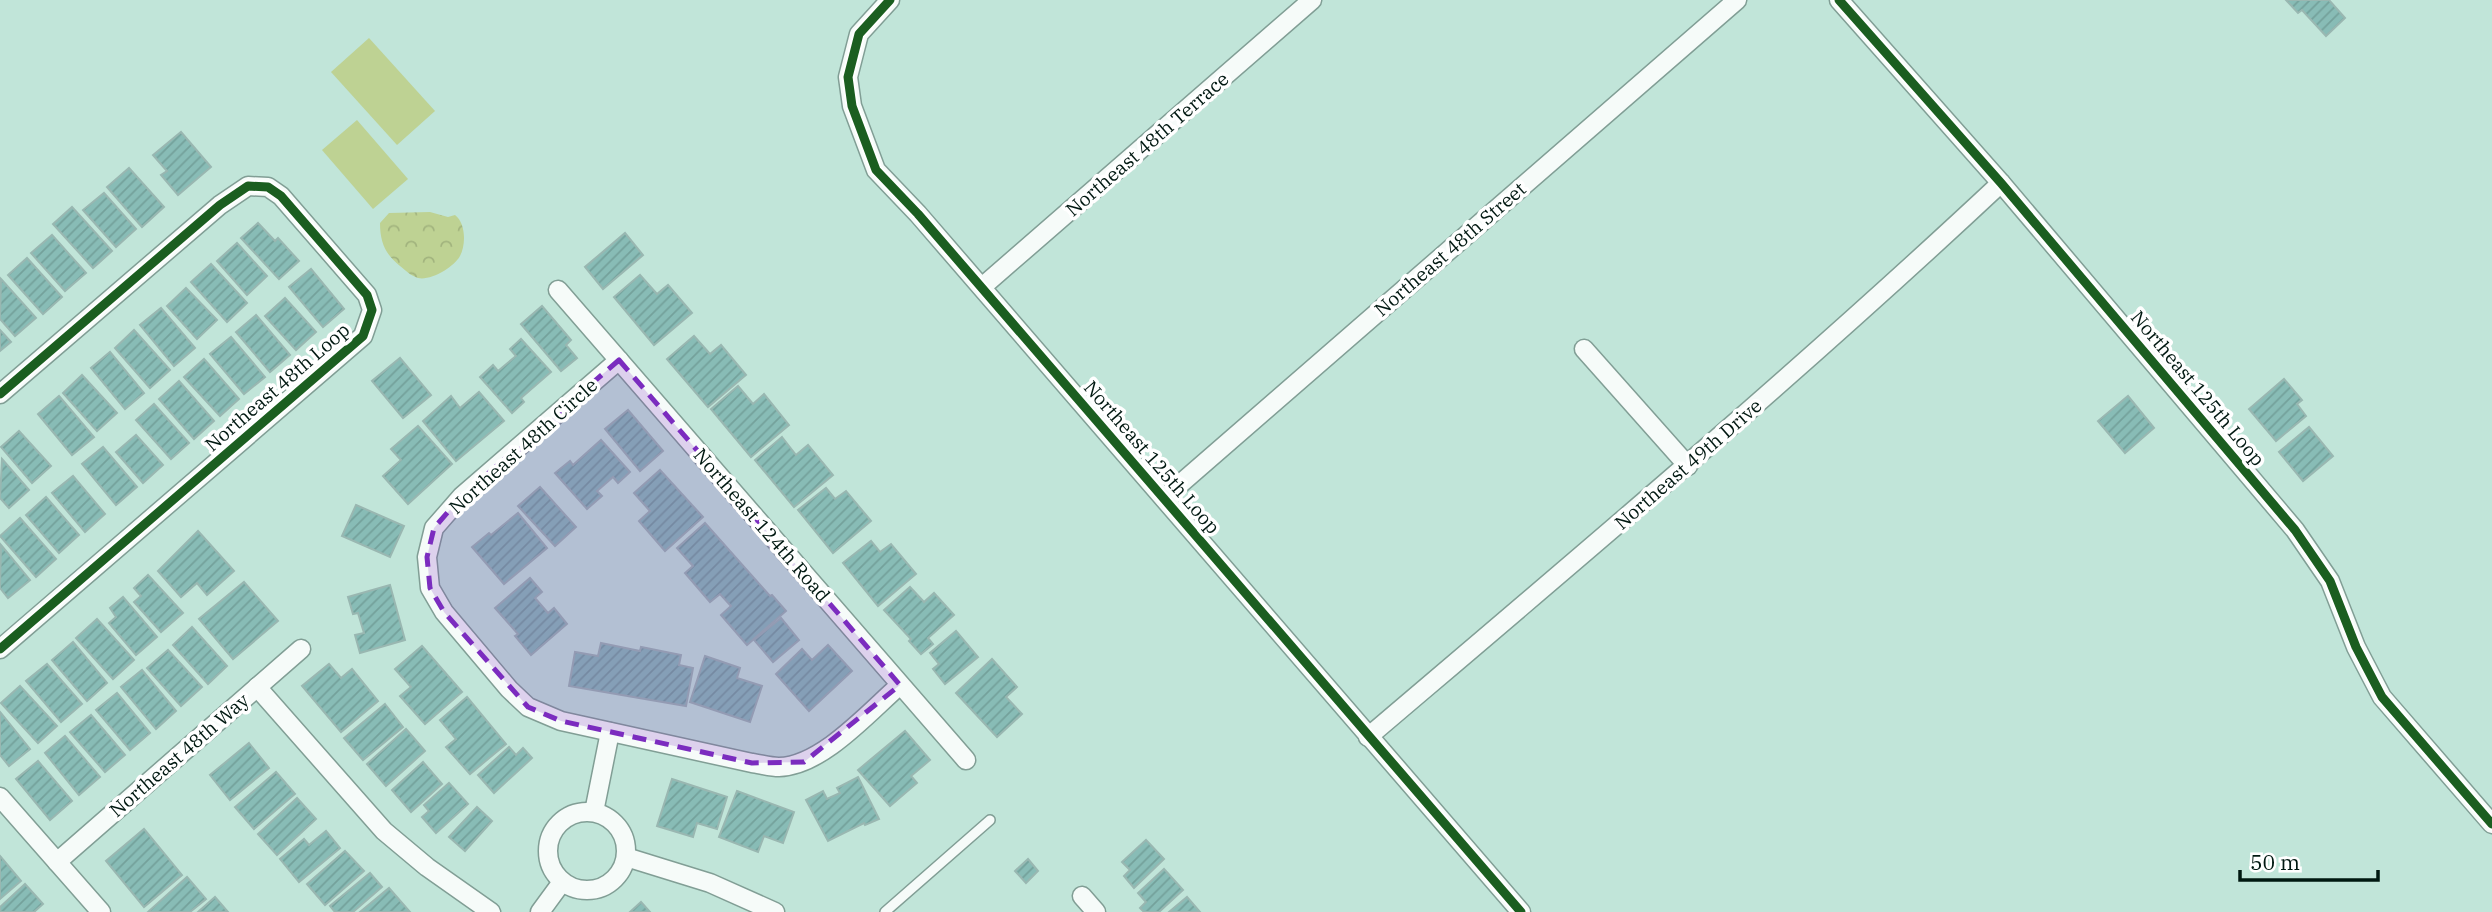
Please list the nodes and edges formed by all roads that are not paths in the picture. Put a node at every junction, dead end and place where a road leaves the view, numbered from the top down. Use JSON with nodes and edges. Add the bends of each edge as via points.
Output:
{"nodes":[{"id":1,"x":890,"y":0,"type":"edge"},
{"id":2,"x":1312,"y":0,"type":"edge"},
{"id":3,"x":1737,"y":0,"type":"edge"},
{"id":4,"x":1839,"y":0,"type":"edge"},
{"id":5,"x":2001,"y":183,"type":"junction"},
{"id":6,"x":982,"y":288,"type":"junction"},
{"id":7,"x":558,"y":290,"type":"dead end"},
{"id":8,"x":1584,"y":348,"type":"dead end"},
{"id":9,"x":619,"y":360,"type":"junction"},
{"id":10,"x":0,"y":394,"type":"edge"},
{"id":11,"x":1688,"y":466,"type":"junction"},
{"id":12,"x":1164,"y":498,"type":"junction"},
{"id":13,"x":0,"y":649,"type":"edge"},
{"id":14,"x":301,"y":649,"type":"dead end"},
{"id":15,"x":900,"y":685,"type":"junction"},
{"id":16,"x":257,"y":687,"type":"junction"},
{"id":17,"x":610,"y":732,"type":"junction"},
{"id":18,"x":1368,"y":737,"type":"junction"},
{"id":19,"x":966,"y":760,"type":"dead end"},
{"id":20,"x":0,"y":797,"type":"edge"},
{"id":21,"x":594,"y":812,"type":"junction"},
{"id":22,"x":990,"y":820,"type":"dead end"},
{"id":23,"x":2492,"y":824,"type":"edge"},
{"id":24,"x":626,"y":858,"type":"junction"},
{"id":25,"x":58,"y":862,"type":"junction"},
{"id":26,"x":562,"y":882,"type":"junction"},
{"id":27,"x":1082,"y":896,"type":"dead end"},
{"id":28,"x":101,"y":912,"type":"edge"},
{"id":29,"x":491,"y":912,"type":"edge"},
{"id":30,"x":540,"y":912,"type":"edge"},
{"id":31,"x":775,"y":912,"type":"edge"},
{"id":32,"x":885,"y":912,"type":"edge"},
{"id":33,"x":1096,"y":912,"type":"edge"},
{"id":34,"x":1521,"y":912,"type":"edge"}],
"edges":[{"from":1,"to":6,"type":"street","name":"Northeast 125th Loop","via":[[859,34],[848,77],[852,106],[876,170]]},
{"from":2,"to":6,"type":"street","name":"Northeast 48th Terrace"},
{"from":3,"to":12,"type":"street","name":"Northeast 48th Street"},
{"from":4,"to":5,"type":"street","name":"Northeast 125th Loop"},
{"from":5,"to":11,"type":"street","name":"Northeast 49th Drive"},
{"from":5,"to":23,"type":"street","name":"Northeast 125th Loop","via":[[2311,551],[2330,580],[2382,697]]},
{"from":6,"to":12,"type":"street","name":"Northeast 125th Loop"},
{"from":7,"to":9,"type":"street","name":"Northeast 124th Road"},
{"from":8,"to":11,"type":"street"},
{"from":9,"to":15,"type":"street","name":"Northeast 124th Road"},
{"from":9,"to":17,"type":"street","name":"Northeast 48th Circle","via":[[462,496],[434,528],[426,557],[430,588],[444,612],[509,689],[528,707],[561,721]]},
{"from":10,"to":13,"type":"street","name":"Northeast 48th Loop","via":[[248,186],[268,187],[281,196],[367,295],[372,310],[363,336]]},
{"from":11,"to":18,"type":"street","name":"Northeast 49th Drive"},
{"from":12,"to":18,"type":"street","name":"Northeast 125th Loop"},
{"from":14,"to":16,"type":"street","name":"Northeast 48th Way"},
{"from":15,"to":17,"type":"street","name":"Northeast 48th Circle","via":[[824,752],[779,767]]},
{"from":15,"to":19,"type":"street","name":"Northeast 124th Road"},
{"from":16,"to":25,"type":"street","name":"Northeast 48th Way"},
{"from":16,"to":29,"type":"street","via":[[384,831]]},
{"from":17,"to":21,"type":"street"},
{"from":18,"to":34,"type":"street","name":"Northeast 125th Loop"},
{"from":20,"to":25,"type":"street"},
{"from":21,"to":24,"type":"street","via":[[623,833]]},
{"from":21,"to":26,"type":"street","via":[[571,815],[554,830],[547,852]]},
{"from":22,"to":32,"type":"lane"},
{"from":24,"to":26,"type":"street","via":[[623,869],[607,886],[584,891]]},
{"from":24,"to":31,"type":"street","via":[[710,883]]},
{"from":25,"to":28,"type":"street"},
{"from":26,"to":30,"type":"street"},
{"from":27,"to":33,"type":"street"}]}
